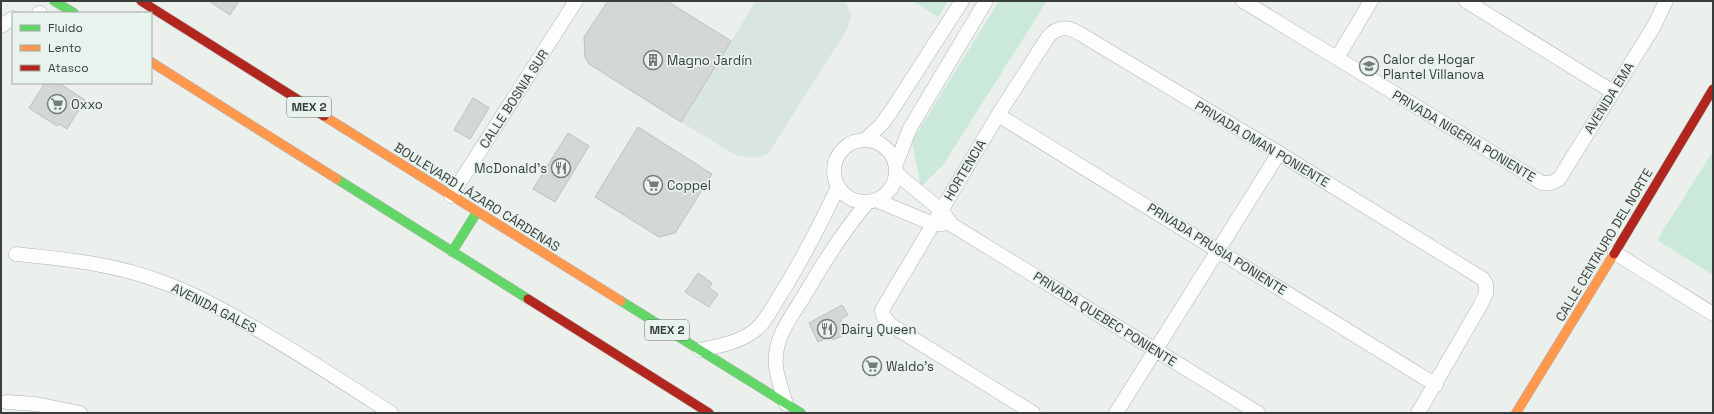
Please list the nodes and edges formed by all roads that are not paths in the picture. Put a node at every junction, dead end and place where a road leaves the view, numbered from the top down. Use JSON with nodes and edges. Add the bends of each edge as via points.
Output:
{"nodes":[{"id":1,"x":54,"y":1,"type":"edge"},
{"id":2,"x":141,"y":1,"type":"edge"},
{"id":3,"x":576,"y":1,"type":"edge"},
{"id":4,"x":962,"y":1,"type":"edge"},
{"id":5,"x":986,"y":1,"type":"edge"},
{"id":6,"x":1243,"y":1,"type":"edge"},
{"id":7,"x":1371,"y":1,"type":"edge"},
{"id":8,"x":1466,"y":1,"type":"edge"},
{"id":9,"x":1666,"y":1,"type":"edge"},
{"id":10,"x":72,"y":12,"type":"edge"},
{"id":11,"x":12,"y":19,"type":"edge"},
{"id":12,"x":1,"y":26,"type":"edge"},
{"id":13,"x":1048,"y":37,"type":"joint"},
{"id":14,"x":1336,"y":58,"type":"junction"},
{"id":15,"x":152,"y":63,"type":"edge"},
{"id":16,"x":1713,"y":89,"type":"edge"},
{"id":17,"x":1613,"y":92,"type":"junction"},
{"id":18,"x":998,"y":115,"type":"junction"},
{"id":19,"x":866,"y":139,"type":"junction"},
{"id":20,"x":1279,"y":153,"type":"junction"},
{"id":21,"x":896,"y":169,"type":"junction"},
{"id":22,"x":1542,"y":183,"type":"joint"},
{"id":23,"x":838,"y":187,"type":"junction"},
{"id":24,"x":451,"y":196,"type":"junction"},
{"id":25,"x":872,"y":201,"type":"junction"},
{"id":26,"x":941,"y":210,"type":"junction"},
{"id":27,"x":477,"y":212,"type":"junction"},
{"id":28,"x":933,"y":224,"type":"junction"},
{"id":29,"x":952,"y":225,"type":"junction"},
{"id":30,"x":1218,"y":250,"type":"junction"},
{"id":31,"x":452,"y":252,"type":"junction"},
{"id":32,"x":1615,"y":253,"type":"junction"},
{"id":33,"x":16,"y":254,"type":"dead end"},
{"id":34,"x":1713,"y":314,"type":"edge"},
{"id":35,"x":700,"y":350,"type":"junction"},
{"id":36,"x":1156,"y":350,"type":"junction"},
{"id":37,"x":1436,"y":385,"type":"junction"},
{"id":38,"x":6,"y":402,"type":"dead end"},
{"id":39,"x":786,"y":404,"type":"junction"},
{"id":40,"x":80,"y":413,"type":"edge"},
{"id":41,"x":391,"y":413,"type":"edge"},
{"id":42,"x":709,"y":413,"type":"edge"},
{"id":43,"x":801,"y":413,"type":"edge"},
{"id":44,"x":1033,"y":413,"type":"edge"},
{"id":45,"x":1116,"y":413,"type":"edge"},
{"id":46,"x":1258,"y":413,"type":"edge"},
{"id":47,"x":1418,"y":413,"type":"edge"},
{"id":48,"x":1516,"y":413,"type":"edge"}],
"edges":[{"from":1,"to":10,"type":"main road"},
{"from":2,"to":24,"type":"main road","name":"BOULEVARD LÁZARO CÁRDENAS","number":"MEX 2"},
{"from":3,"to":24,"type":"street","name":"CALLE BOSNIA SUR"},
{"from":4,"to":19,"type":"street","via":[[892,110]]},
{"from":5,"to":21,"type":"street","via":[[910,128]]},
{"from":6,"to":14,"type":"street","name":"PRIVADA NIGERIA PONIENTE"},
{"from":7,"to":14,"type":"street"},
{"from":8,"to":17,"type":"street"},
{"from":9,"to":17,"type":"street","name":"AVENIDA EMA","via":[[1654,26]]},
{"from":11,"to":12,"type":"street"},
{"from":13,"to":18,"type":"street","name":"HORTENCIA"},
{"from":13,"to":20,"type":"street","name":"PRIVADA OMAN PONIENTE","via":[[1054,30],[1061,28],[1076,32]]},
{"from":14,"to":22,"type":"street","name":"PRIVADA NIGERIA PONIENTE"},
{"from":15,"to":31,"type":"main road"},
{"from":16,"to":32,"type":"main road","name":"CALLE CENTAURO DEL NORTE"},
{"from":17,"to":22,"type":"street","name":"AVENIDA EMA","via":[[1559,179],[1551,183]]},
{"from":18,"to":26,"type":"street","name":"HORTENCIA"},
{"from":18,"to":30,"type":"street","name":"PRIVADA PRUSIA PONIENTE"},
{"from":19,"to":21,"type":"street","via":[[888,148]]},
{"from":19,"to":23,"type":"street","via":[[853,141],[838,155],[834,168]]},
{"from":20,"to":30,"type":"street"},
{"from":20,"to":37,"type":"street","name":"PRIVADA OMAN PONIENTE","via":[[1483,279],[1486,294]]},
{"from":21,"to":25,"type":"street","via":[[892,188],[885,195]]},
{"from":21,"to":26,"type":"street","name":"PRIVADA QUEBEC PONIENTE"},
{"from":23,"to":25,"type":"street","via":[[851,199]]},
{"from":23,"to":35,"type":"street","via":[[791,277],[755,330],[741,339]]},
{"from":24,"to":27,"type":"main road","name":"BOULEVARD LÁZARO CÁRDENAS","number":"MEX 2"},
{"from":25,"to":28,"type":"street","name":"PRIVADA QUEBEC PONIENTE"},
{"from":25,"to":39,"type":"street","via":[[827,257],[777,344],[777,372]]},
{"from":26,"to":28,"type":"street","name":"HORTENCIA"},
{"from":26,"to":29,"type":"street","name":"PRIVADA QUEBEC PONIENTE"},
{"from":27,"to":31,"type":"main road"},
{"from":27,"to":35,"type":"main road","name":"BOULEVARD LÁZARO CÁRDENAS","number":"MEX 2"},
{"from":28,"to":29,"type":"street","name":"PRIVADA QUEBEC PONIENTE"},
{"from":28,"to":44,"type":"street","name":"HORTENCIA","via":[[885,304],[883,316],[891,325]]},
{"from":29,"to":36,"type":"street","name":"PRIVADA QUEBEC PONIENTE"},
{"from":30,"to":36,"type":"street"},
{"from":30,"to":37,"type":"street","name":"PRIVADA PRUSIA PONIENTE"},
{"from":31,"to":42,"type":"main road"},
{"from":32,"to":34,"type":"street"},
{"from":32,"to":48,"type":"main road","name":"CALLE CENTAURO DEL NORTE"},
{"from":33,"to":41,"type":"street","name":"AVENIDA GALES","via":[[74,259],[168,284],[219,308]]},
{"from":35,"to":39,"type":"main road","name":"BOULEVARD LÁZARO CÁRDENAS","number":"MEX 2"},
{"from":36,"to":45,"type":"street"},
{"from":36,"to":46,"type":"street","name":"PRIVADA QUEBEC PONIENTE"},
{"from":37,"to":47,"type":"street"},
{"from":38,"to":40,"type":"street","via":[[36,404]]},
{"from":39,"to":43,"type":"main road","name":"BOULEVARD LÁZARO CÁRDENAS","number":"MEX 2"}]}
